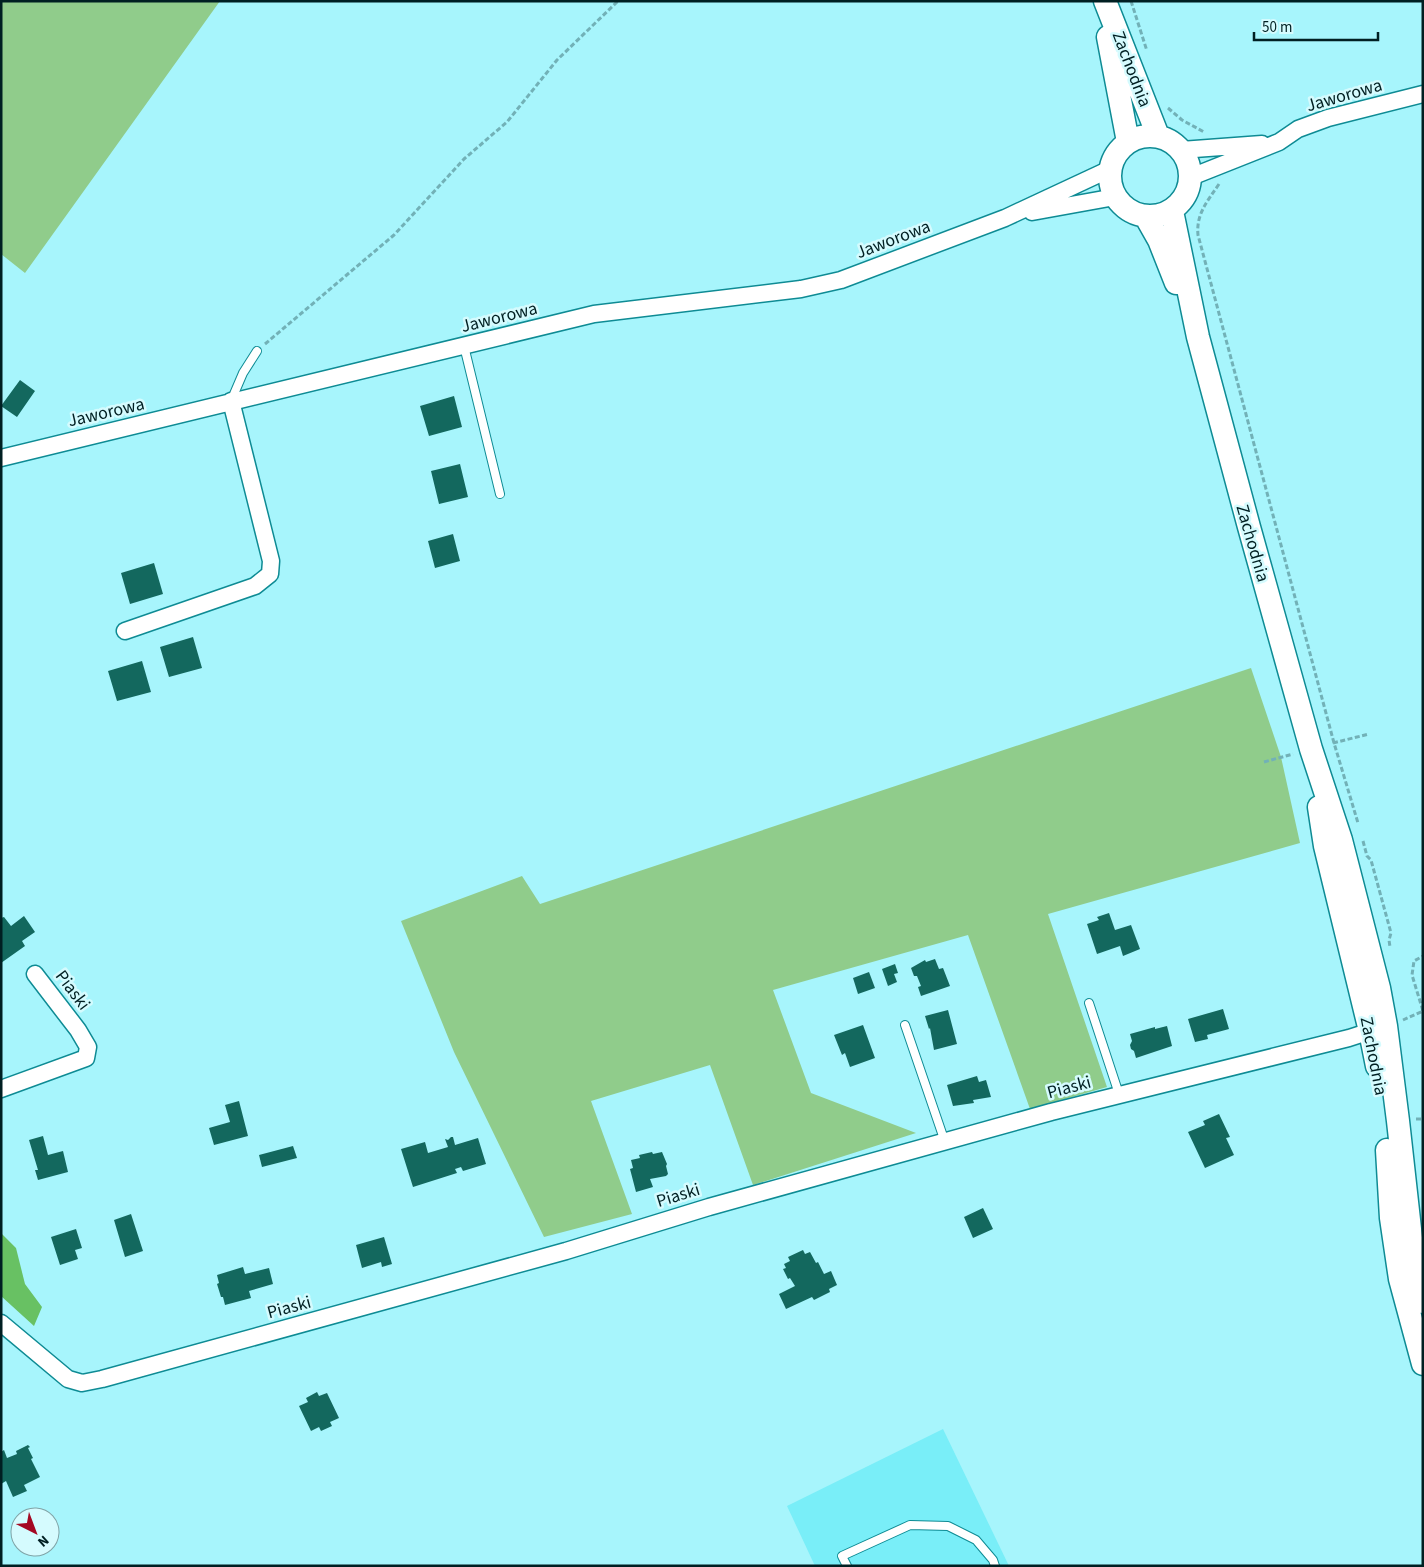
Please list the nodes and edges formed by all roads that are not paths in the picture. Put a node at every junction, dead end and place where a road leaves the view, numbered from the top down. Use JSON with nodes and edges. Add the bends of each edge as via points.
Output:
{"nodes":[{"id":1,"x":1101,"y":1,"type":"edge"},
{"id":2,"x":1106,"y":1,"type":"edge"},
{"id":3,"x":1423,"y":94,"type":"edge"},
{"id":4,"x":1158,"y":136,"type":"junction"},
{"id":5,"x":1128,"y":142,"type":"junction"},
{"id":6,"x":1280,"y":142,"type":"junction"},
{"id":7,"x":1181,"y":150,"type":"junction"},
{"id":8,"x":1110,"y":170,"type":"junction"},
{"id":9,"x":1191,"y":177,"type":"junction"},
{"id":10,"x":1115,"y":197,"type":"junction"},
{"id":11,"x":1172,"y":211,"type":"junction"},
{"id":12,"x":1146,"y":217,"type":"junction"},
{"id":13,"x":1006,"y":218,"type":"junction"},
{"id":14,"x":1198,"y":337,"type":"junction"},
{"id":15,"x":464,"y":346,"type":"junction"},
{"id":16,"x":257,"y":351,"type":"road end"},
{"id":17,"x":231,"y":401,"type":"junction"},
{"id":18,"x":1,"y":458,"type":"edge"},
{"id":19,"x":500,"y":494,"type":"dead end"},
{"id":20,"x":125,"y":631,"type":"dead end"},
{"id":21,"x":35,"y":974,"type":"dead end"},
{"id":22,"x":1089,"y":1002,"type":"dead end"},
{"id":23,"x":905,"y":1025,"type":"dead end"},
{"id":24,"x":1378,"y":1028,"type":"junction"},
{"id":25,"x":1,"y":1089,"type":"edge"},
{"id":26,"x":1119,"y":1094,"type":"junction"},
{"id":27,"x":945,"y":1142,"type":"junction"},
{"id":28,"x":1423,"y":1302,"type":"edge"},
{"id":29,"x":1,"y":1322,"type":"edge"},
{"id":30,"x":1423,"y":1364,"type":"edge"},
{"id":31,"x":847,"y":1566,"type":"edge"},
{"id":32,"x":995,"y":1566,"type":"edge"}],
"edges":[{"from":1,"to":5,"type":"main road","name":"Zachodnia"},
{"from":2,"to":4,"type":"main road","name":"Zachodnia"},
{"from":3,"to":6,"type":"street","name":"Jaworowa","via":[[1328,118],[1298,129]]},
{"from":4,"to":5,"type":"main road"},
{"from":4,"to":7,"type":"main road"},
{"from":5,"to":8,"type":"main road","via":[[1120,149]]},
{"from":6,"to":7,"type":"street","name":"Jaworowa"},
{"from":6,"to":9,"type":"street","name":"Jaworowa"},
{"from":7,"to":9,"type":"main road","via":[[1190,166]]},
{"from":8,"to":10,"type":"main road","via":[[1110,184]]},
{"from":8,"to":13,"type":"street","name":"Jaworowa"},
{"from":9,"to":11,"type":"main road","via":[[1189,190]]},
{"from":10,"to":12,"type":"main road","via":[[1134,214]]},
{"from":10,"to":13,"type":"street","name":"Jaworowa"},
{"from":11,"to":12,"type":"main road"},
{"from":11,"to":14,"type":"main road","name":"Zachodnia"},
{"from":12,"to":14,"type":"main road","name":"Zachodnia","via":[[1159,240]]},
{"from":13,"to":15,"type":"street","name":"Jaworowa","via":[[841,280],[801,289],[594,314]]},
{"from":14,"to":24,"type":"main road","name":"Zachodnia","via":[[1312,749],[1325,846]]},
{"from":15,"to":17,"type":"street","name":"Jaworowa"},
{"from":15,"to":19,"type":"lane"},
{"from":16,"to":17,"type":"lane"},
{"from":17,"to":18,"type":"street","name":"Jaworowa"},
{"from":17,"to":20,"type":"street","via":[[271,561],[270,574],[255,586]]},
{"from":21,"to":25,"type":"street","name":"Piaski","via":[[78,1030],[88,1047],[86,1058]]},
{"from":22,"to":26,"type":"lane"},
{"from":23,"to":27,"type":"lane"},
{"from":24,"to":26,"type":"street","name":"Piaski"},
{"from":24,"to":28,"type":"main road","name":"Zachodnia"},
{"from":24,"to":30,"type":"main road","name":"Zachodnia","via":[[1376,1056],[1385,1122],[1391,1218],[1400,1279]]},
{"from":26,"to":27,"type":"street","name":"Piaski"},
{"from":27,"to":29,"type":"street","name":"Piaski","via":[[709,1207],[566,1251],[82,1383],[68,1380]]},
{"from":31,"to":32,"type":"lane","via":[[842,1556],[910,1525],[948,1526],[976,1540]]}]}
